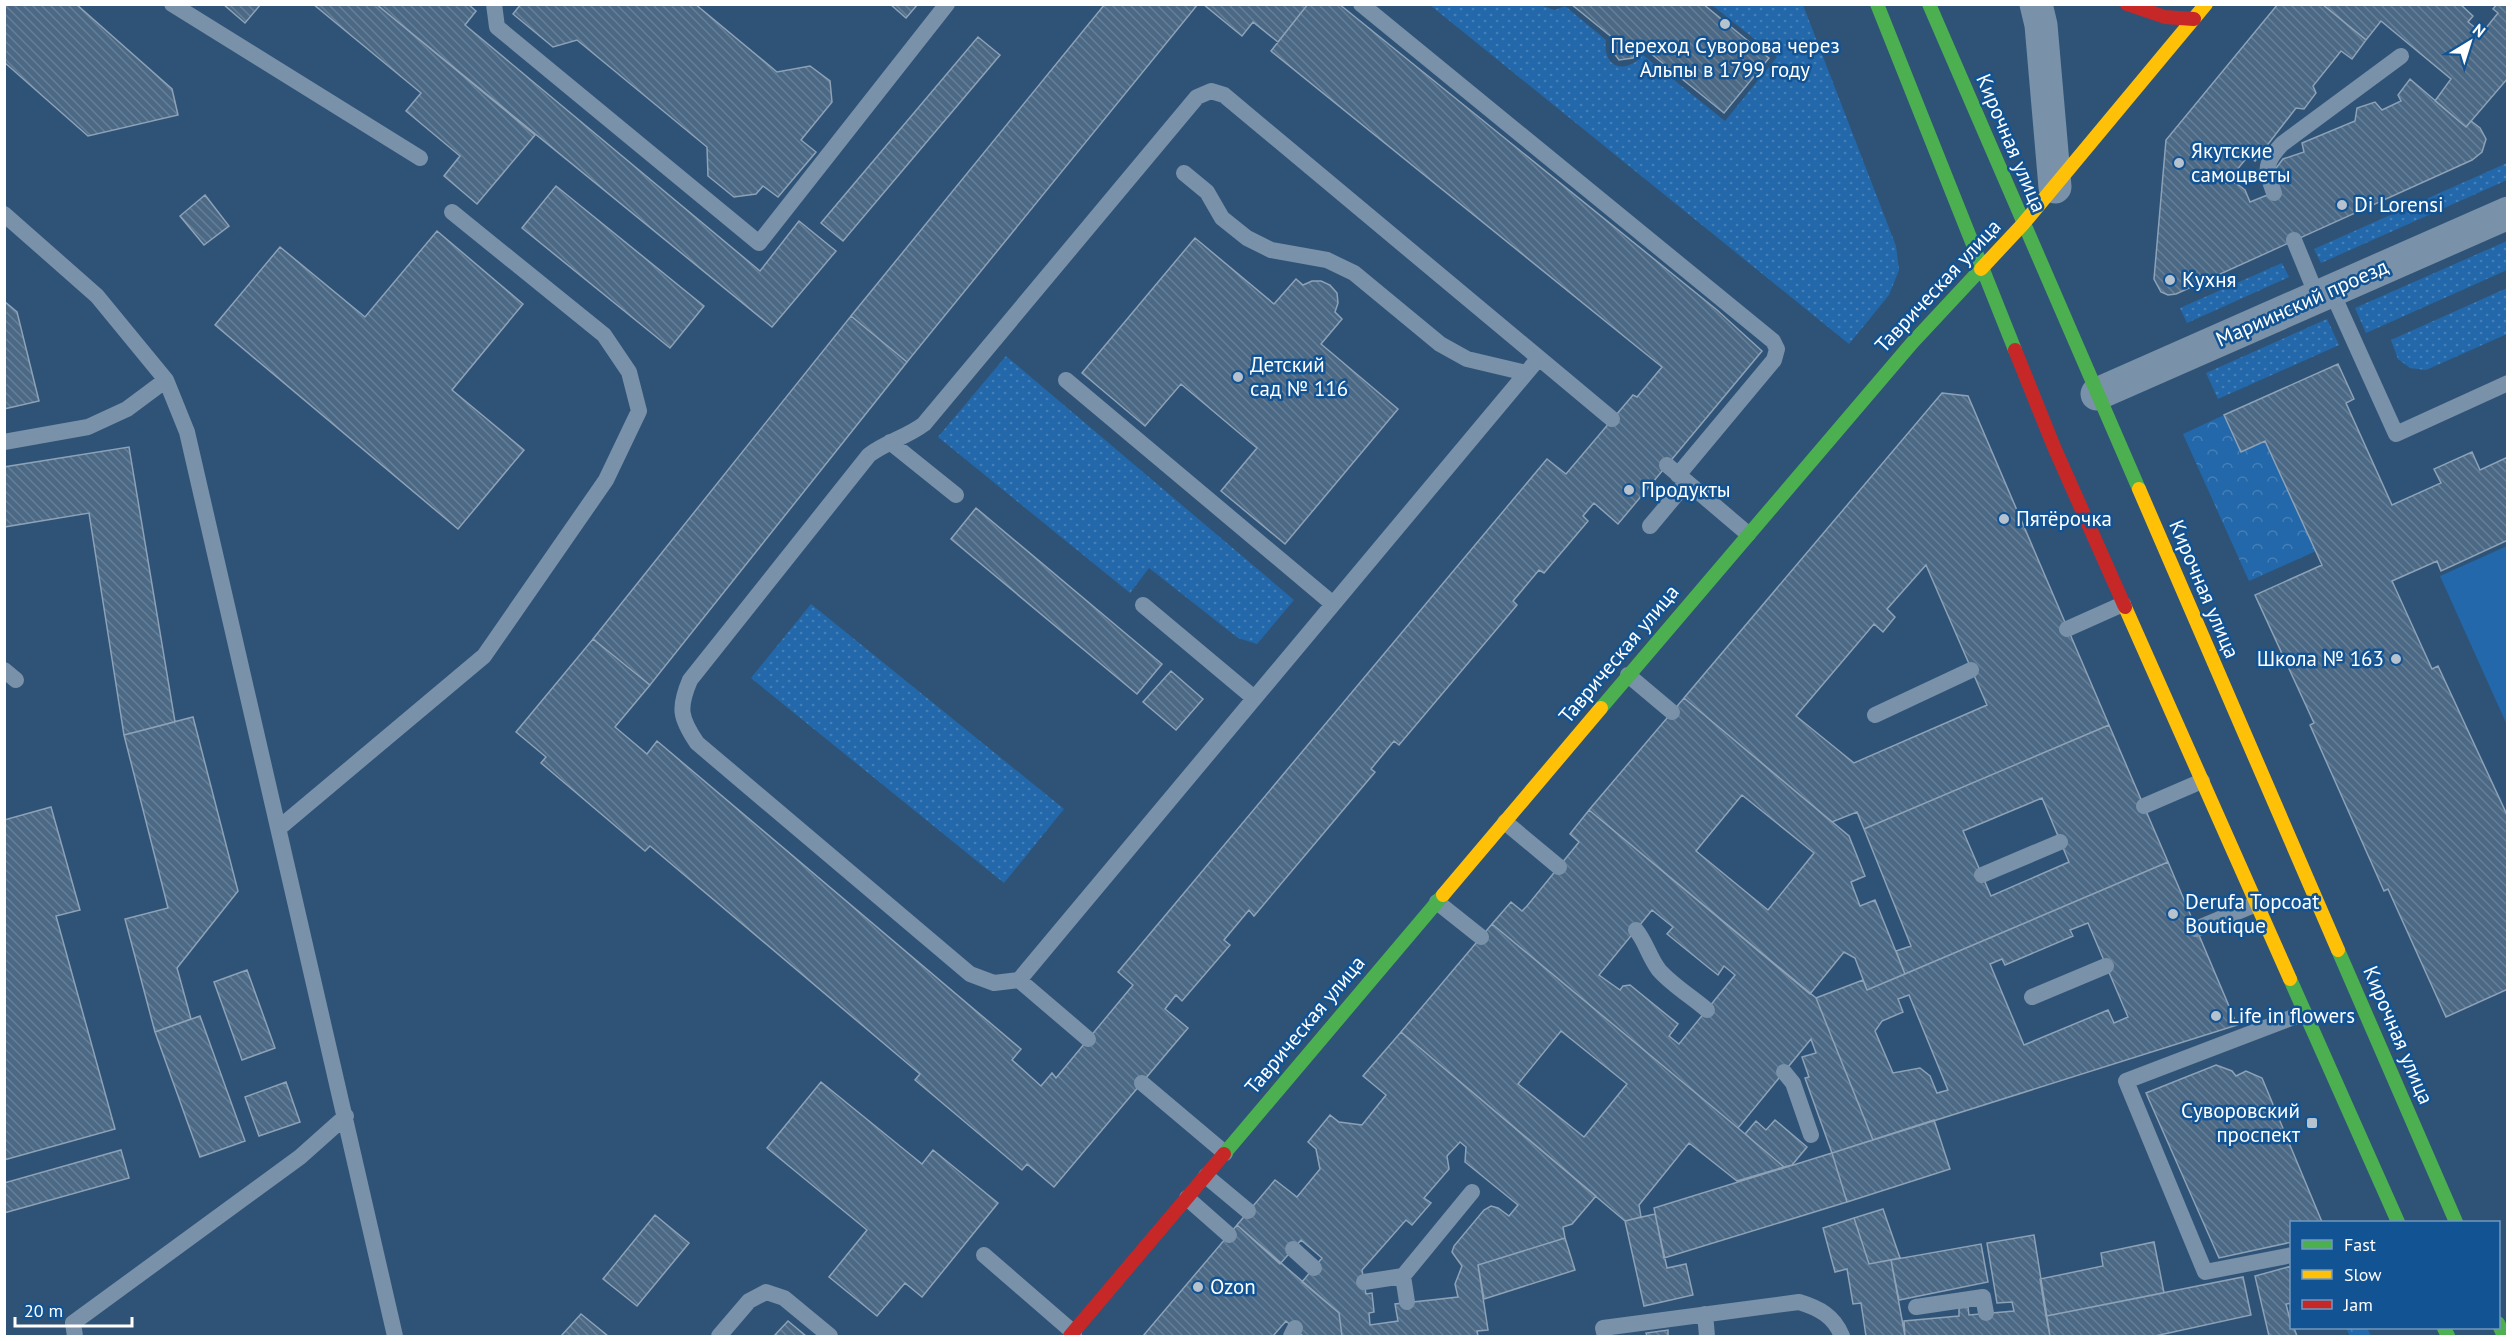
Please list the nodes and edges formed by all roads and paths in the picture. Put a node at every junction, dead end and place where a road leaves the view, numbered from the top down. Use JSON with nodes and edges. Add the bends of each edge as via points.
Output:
{"nodes":[{"id":1,"x":172,"y":4,"type":"edge"},
{"id":2,"x":494,"y":4,"type":"edge"},
{"id":3,"x":947,"y":4,"type":"edge"},
{"id":4,"x":1361,"y":4,"type":"edge"},
{"id":5,"x":1877,"y":4,"type":"edge"},
{"id":6,"x":1929,"y":4,"type":"edge"},
{"id":7,"x":2036,"y":4,"type":"edge"},
{"id":8,"x":2127,"y":4,"type":"edge"},
{"id":9,"x":2206,"y":4,"type":"edge"},
{"id":10,"x":2194,"y":19,"type":"junction"},
{"id":11,"x":2401,"y":56,"type":"dead end"},
{"id":12,"x":420,"y":158,"type":"dead end"},
{"id":13,"x":1185,"y":173,"type":"dead end"},
{"id":14,"x":2055,"y":187,"type":"junction"},
{"id":15,"x":2274,"y":193,"type":"dead end"},
{"id":16,"x":452,"y":213,"type":"dead end"},
{"id":17,"x":2508,"y":213,"type":"edge"},
{"id":18,"x":4,"y":214,"type":"edge"},
{"id":19,"x":2023,"y":224,"type":"junction"},
{"id":20,"x":2294,"y":240,"type":"dead end"},
{"id":21,"x":1982,"y":268,"type":"junction"},
{"id":22,"x":2324,"y":293,"type":"junction"},
{"id":23,"x":1538,"y":359,"type":"junction"},
{"id":24,"x":1526,"y":373,"type":"junction"},
{"id":25,"x":166,"y":380,"type":"junction"},
{"id":26,"x":1066,"y":380,"type":"dead end"},
{"id":27,"x":2508,"y":383,"type":"edge"},
{"id":28,"x":2097,"y":394,"type":"junction"},
{"id":29,"x":1612,"y":419,"type":"dead end"},
{"id":30,"x":4,"y":442,"type":"edge"},
{"id":31,"x":890,"y":442,"type":"junction"},
{"id":32,"x":1677,"y":474,"type":"junction"},
{"id":33,"x":956,"y":495,"type":"dead end"},
{"id":34,"x":1650,"y":526,"type":"dead end"},
{"id":35,"x":1748,"y":534,"type":"junction"},
{"id":36,"x":1333,"y":604,"type":"junction"},
{"id":37,"x":2123,"y":604,"type":"junction"},
{"id":38,"x":1143,"y":605,"type":"dead end"},
{"id":39,"x":2067,"y":629,"type":"dead end"},
{"id":40,"x":1971,"y":670,"type":"dead end"},
{"id":41,"x":1628,"y":675,"type":"junction"},
{"id":42,"x":1254,"y":698,"type":"junction"},
{"id":43,"x":1672,"y":712,"type":"dead end"},
{"id":44,"x":1875,"y":715,"type":"dead end"},
{"id":45,"x":2202,"y":781,"type":"junction"},
{"id":46,"x":2144,"y":806,"type":"dead end"},
{"id":47,"x":1504,"y":822,"type":"junction"},
{"id":48,"x":279,"y":828,"type":"junction"},
{"id":49,"x":2061,"y":842,"type":"dead end"},
{"id":50,"x":1559,"y":867,"type":"dead end"},
{"id":51,"x":1982,"y":875,"type":"dead end"},
{"id":52,"x":1437,"y":902,"type":"junction"},
{"id":53,"x":2256,"y":904,"type":"junction"},
{"id":54,"x":2196,"y":929,"type":"dead end"},
{"id":55,"x":1636,"y":930,"type":"dead end"},
{"id":56,"x":1481,"y":937,"type":"dead end"},
{"id":57,"x":2106,"y":966,"type":"dead end"},
{"id":58,"x":1018,"y":980,"type":"junction"},
{"id":59,"x":2032,"y":997,"type":"dead end"},
{"id":60,"x":1707,"y":1010,"type":"dead end"},
{"id":61,"x":2304,"y":1012,"type":"junction"},
{"id":62,"x":1088,"y":1039,"type":"dead end"},
{"id":63,"x":1784,"y":1072,"type":"dead end"},
{"id":64,"x":1142,"y":1083,"type":"dead end"},
{"id":65,"x":346,"y":1116,"type":"junction"},
{"id":66,"x":1811,"y":1135,"type":"dead end"},
{"id":67,"x":1225,"y":1154,"type":"junction"},
{"id":68,"x":1206,"y":1176,"type":"junction"},
{"id":69,"x":1472,"y":1192,"type":"dead end"},
{"id":70,"x":1187,"y":1198,"type":"junction"},
{"id":71,"x":1248,"y":1211,"type":"dead end"},
{"id":72,"x":2396,"y":1219,"type":"edge"},
{"id":73,"x":2456,"y":1221,"type":"edge"},
{"id":74,"x":1229,"y":1235,"type":"dead end"},
{"id":75,"x":1293,"y":1250,"type":"dead end"},
{"id":76,"x":2290,"y":1254,"type":"edge"},
{"id":77,"x":984,"y":1255,"type":"dead end"},
{"id":78,"x":1314,"y":1268,"type":"dead end"},
{"id":79,"x":1403,"y":1276,"type":"junction"},
{"id":80,"x":1364,"y":1282,"type":"dead end"},
{"id":81,"x":1407,"y":1302,"type":"dead end"},
{"id":82,"x":1916,"y":1307,"type":"dead end"},
{"id":83,"x":1986,"y":1313,"type":"dead end"},
{"id":84,"x":1705,"y":1314,"type":"junction"},
{"id":85,"x":1072,"y":1335,"type":"edge"},
{"id":86,"x":75,"y":1336,"type":"edge"},
{"id":87,"x":395,"y":1336,"type":"edge"},
{"id":88,"x":719,"y":1336,"type":"edge"},
{"id":89,"x":830,"y":1336,"type":"edge"},
{"id":90,"x":1605,"y":1336,"type":"edge"},
{"id":91,"x":1707,"y":1336,"type":"edge"},
{"id":92,"x":1842,"y":1336,"type":"edge"}],
"edges":[{"from":1,"to":12,"type":"lane"},
{"from":2,"to":3,"type":"lane","via":[[497,27],[759,243]]},
{"from":4,"to":32,"type":"lane","via":[[1773,341],[1777,350],[1774,360]]},
{"from":5,"to":21,"type":"main road"},
{"from":6,"to":19,"type":"main road","name":"Кирочная улица"},
{"from":7,"to":14,"type":"street"},
{"from":8,"to":10,"type":"main road","via":[[2165,17]]},
{"from":9,"to":10,"type":"main road","name":"Таврическая улица"},
{"from":10,"to":14,"type":"main road","name":"Таврическая улица"},
{"from":11,"to":15,"type":"lane","via":[[2282,144],[2270,157],[2266,172]]},
{"from":13,"to":24,"type":"lane","via":[[1207,192],[1222,218],[1247,238],[1271,250],[1327,260],[1345,268],[1440,344],[1467,359]]},
{"from":14,"to":19,"type":"main road","name":"Таврическая улица"},
{"from":16,"to":48,"type":"lane","via":[[604,335],[629,372],[639,411],[606,480],[483,656]]},
{"from":17,"to":22,"type":"street","name":"Мариинский проезд"},
{"from":18,"to":25,"type":"lane","via":[[97,296]]},
{"from":19,"to":21,"type":"main road","name":"Таврическая улица"},
{"from":19,"to":28,"type":"main road","name":"Кирочная улица"},
{"from":20,"to":22,"type":"lane"},
{"from":21,"to":35,"type":"main road","name":"Таврическая улица","via":[[1912,343]]},
{"from":21,"to":37,"type":"main road"},
{"from":22,"to":27,"type":"lane","via":[[2396,434]]},
{"from":22,"to":28,"type":"street","name":"Мариинский проезд"},
{"from":23,"to":24,"type":"lane"},
{"from":23,"to":29,"type":"lane"},
{"from":23,"to":31,"type":"lane","via":[[1224,95],[1210,91],[1197,97],[924,424],[912,434]]},
{"from":24,"to":36,"type":"lane"},
{"from":25,"to":30,"type":"lane","via":[[127,409],[88,427]]},
{"from":25,"to":48,"type":"lane","via":[[187,432]]},
{"from":26,"to":36,"type":"lane"},
{"from":28,"to":73,"type":"main road","name":"Кирочная улица"},
{"from":31,"to":33,"type":"lane"},
{"from":31,"to":58,"type":"lane","via":[[869,455],[690,680],[681,701],[684,724],[704,750],[970,974],[994,983]]},
{"from":32,"to":34,"type":"lane"},
{"from":32,"to":35,"type":"lane"},
{"from":35,"to":41,"type":"main road","name":"Таврическая улица"},
{"from":36,"to":42,"type":"lane"},
{"from":37,"to":39,"type":"lane"},
{"from":37,"to":45,"type":"main road"},
{"from":38,"to":42,"type":"lane"},
{"from":40,"to":44,"type":"lane"},
{"from":41,"to":43,"type":"lane"},
{"from":41,"to":47,"type":"main road","name":"Таврическая улица"},
{"from":42,"to":58,"type":"lane"},
{"from":45,"to":46,"type":"lane"},
{"from":45,"to":53,"type":"main road"},
{"from":47,"to":50,"type":"lane"},
{"from":47,"to":52,"type":"main road","name":"Таврическая улица"},
{"from":48,"to":65,"type":"lane"},
{"from":49,"to":51,"type":"lane"},
{"from":52,"to":56,"type":"lane"},
{"from":52,"to":67,"type":"main road","name":"Таврическая улица"},
{"from":53,"to":54,"type":"lane"},
{"from":53,"to":61,"type":"main road"},
{"from":55,"to":60,"type":"lane","via":[[1661,972]]},
{"from":57,"to":59,"type":"lane"},
{"from":58,"to":62,"type":"lane"},
{"from":61,"to":72,"type":"main road"},
{"from":61,"to":76,"type":"lane","via":[[2126,1081],[2205,1272]]},
{"from":63,"to":66,"type":"lane","via":[[1792,1083]]},
{"from":64,"to":67,"type":"lane"},
{"from":65,"to":86,"type":"lane","via":[[300,1157],[73,1323]]},
{"from":65,"to":87,"type":"lane"},
{"from":67,"to":68,"type":"main road","name":"Таврическая улица"},
{"from":68,"to":70,"type":"main road","name":"Таврическая улица"},
{"from":68,"to":71,"type":"lane"},
{"from":69,"to":79,"type":"lane"},
{"from":70,"to":74,"type":"lane"},
{"from":70,"to":85,"type":"main road","name":"Таврическая улица"},
{"from":75,"to":78,"type":"lane"},
{"from":77,"to":85,"type":"lane"},
{"from":79,"to":80,"type":"lane"},
{"from":79,"to":81,"type":"lane"},
{"from":82,"to":83,"type":"lane","via":[[1983,1297]]},
{"from":84,"to":90,"type":"lane","via":[[1603,1328]]},
{"from":84,"to":91,"type":"lane"},
{"from":84,"to":92,"type":"lane","via":[[1799,1302],[1820,1308],[1837,1324]]},
{"from":88,"to":89,"type":"lane","via":[[749,1301],[766,1293],[784,1298]]}]}
